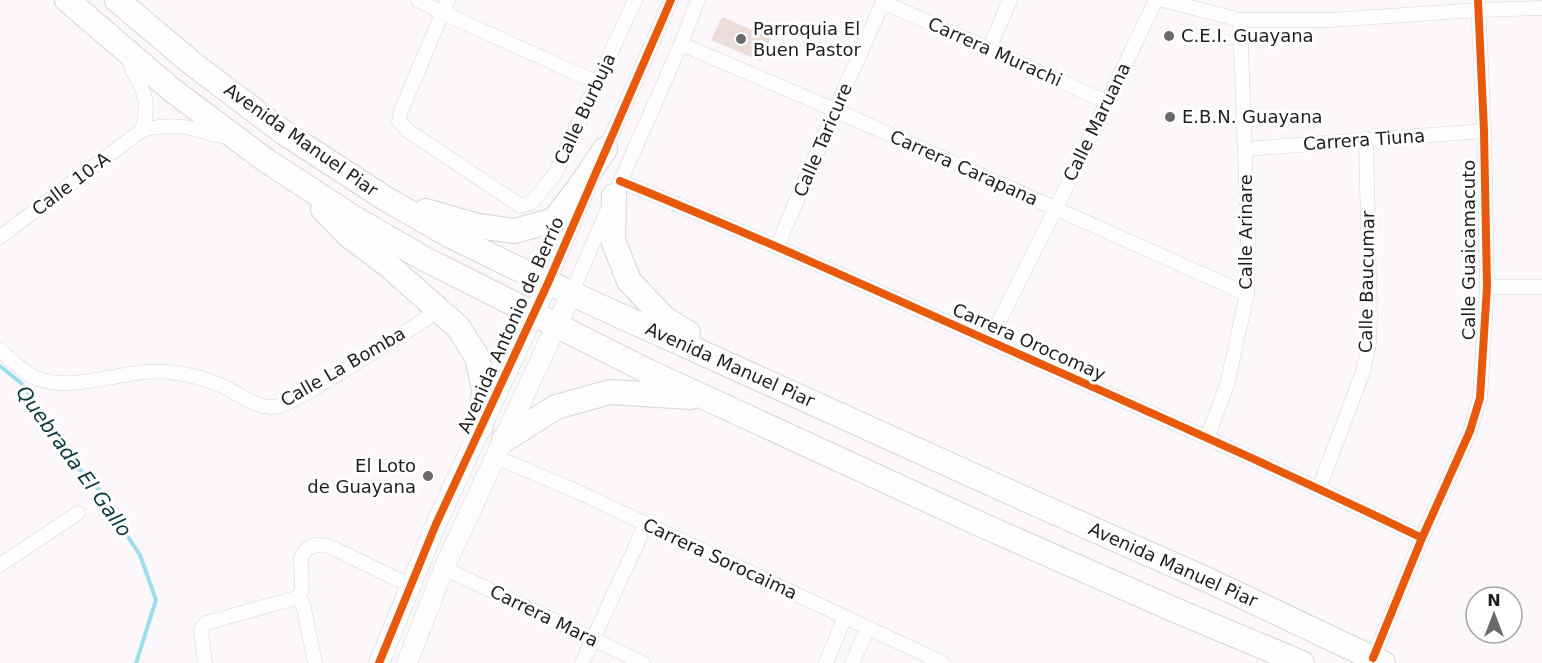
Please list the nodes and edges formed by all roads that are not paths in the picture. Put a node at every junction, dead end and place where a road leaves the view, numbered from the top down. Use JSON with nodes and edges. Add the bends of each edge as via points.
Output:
{"nodes":[{"id":1,"x":67,"y":0,"type":"edge"},
{"id":2,"x":117,"y":0,"type":"edge"},
{"id":3,"x":418,"y":0,"type":"edge"},
{"id":4,"x":635,"y":0,"type":"edge"},
{"id":5,"x":671,"y":0,"type":"edge"},
{"id":6,"x":698,"y":0,"type":"edge"},
{"id":7,"x":1010,"y":0,"type":"edge"},
{"id":8,"x":1156,"y":0,"type":"edge"},
{"id":9,"x":1163,"y":0,"type":"edge"},
{"id":10,"x":883,"y":1,"type":"edge"},
{"id":11,"x":1478,"y":5,"type":"edge"},
{"id":12,"x":445,"y":6,"type":"edge"},
{"id":13,"x":1542,"y":8,"type":"edge"},
{"id":14,"x":1240,"y":20,"type":"junction"},
{"id":15,"x":681,"y":44,"type":"junction"},
{"id":16,"x":989,"y":49,"type":"junction"},
{"id":17,"x":129,"y":53,"type":"junction"},
{"id":18,"x":597,"y":83,"type":"junction"},
{"id":19,"x":1107,"y":102,"type":"junction"},
{"id":20,"x":835,"y":110,"type":"junction"},
{"id":21,"x":142,"y":130,"type":"junction"},
{"id":22,"x":1484,"y":131,"type":"junction"},
{"id":23,"x":234,"y":136,"type":"junction"},
{"id":24,"x":1366,"y":139,"type":"junction"},
{"id":25,"x":605,"y":149,"type":"junction"},
{"id":26,"x":1245,"y":149,"type":"junction"},
{"id":27,"x":617,"y":188,"type":"junction"},
{"id":28,"x":313,"y":191,"type":"junction"},
{"id":29,"x":386,"y":199,"type":"junction"},
{"id":30,"x":1056,"y":208,"type":"junction"},
{"id":31,"x":0,"y":237,"type":"edge"},
{"id":32,"x":777,"y":247,"type":"junction"},
{"id":33,"x":548,"y":283,"type":"junction"},
{"id":34,"x":1487,"y":287,"type":"junction"},
{"id":35,"x":1542,"y":287,"type":"edge"},
{"id":36,"x":571,"y":294,"type":"junction"},
{"id":37,"x":1247,"y":294,"type":"junction"},
{"id":38,"x":440,"y":310,"type":"junction"},
{"id":39,"x":533,"y":314,"type":"junction"},
{"id":40,"x":557,"y":326,"type":"junction"},
{"id":41,"x":989,"y":341,"type":"junction"},
{"id":42,"x":0,"y":350,"type":"edge"},
{"id":43,"x":745,"y":372,"type":"junction"},
{"id":44,"x":708,"y":399,"type":"junction"},
{"id":45,"x":481,"y":426,"type":"junction"},
{"id":46,"x":1207,"y":438,"type":"junction"},
{"id":47,"x":500,"y":448,"type":"junction"},
{"id":48,"x":1318,"y":488,"type":"junction"},
{"id":49,"x":78,"y":513,"type":"dead end"},
{"id":50,"x":646,"y":524,"type":"junction"},
{"id":51,"x":1422,"y":538,"type":"junction"},
{"id":52,"x":0,"y":565,"type":"edge"},
{"id":53,"x":444,"y":568,"type":"junction"},
{"id":54,"x":411,"y":586,"type":"junction"},
{"id":55,"x":298,"y":599,"type":"junction"},
{"id":56,"x":845,"y":617,"type":"junction"},
{"id":57,"x":868,"y":628,"type":"junction"},
{"id":58,"x":593,"y":640,"type":"junction"},
{"id":59,"x":1378,"y":660,"type":"edge"},
{"id":60,"x":205,"y":663,"type":"edge"},
{"id":61,"x":315,"y":663,"type":"edge"},
{"id":62,"x":379,"y":663,"type":"edge"},
{"id":63,"x":407,"y":663,"type":"edge"},
{"id":64,"x":582,"y":663,"type":"edge"},
{"id":65,"x":643,"y":663,"type":"edge"},
{"id":66,"x":826,"y":663,"type":"edge"},
{"id":67,"x":852,"y":663,"type":"edge"},
{"id":68,"x":943,"y":663,"type":"edge"},
{"id":69,"x":1302,"y":663,"type":"edge"}],
"edges":[{"from":1,"to":17,"type":"highway","name":"Avenida Manuel Piar"},
{"from":2,"to":29,"type":"highway","name":"Avenida Manuel Piar","via":[[283,132]]},
{"from":3,"to":12,"type":"street"},
{"from":4,"to":18,"type":"street","name":"Calle Burbuja"},
{"from":5,"to":25,"type":"street","name":"Avenida Antonio de Berrío"},
{"from":6,"to":15,"type":"street"},
{"from":7,"to":16,"type":"street"},
{"from":8,"to":19,"type":"street","name":"Calle Maruana"},
{"from":9,"to":14,"type":"street"},
{"from":10,"to":16,"type":"street","name":"Carrera Murachi"},
{"from":10,"to":20,"type":"street","name":"Calle Taricure"},
{"from":11,"to":13,"type":"street"},
{"from":11,"to":14,"type":"street","via":[[1330,20]]},
{"from":11,"to":22,"type":"street","name":"Calle Guaicamacuto"},
{"from":12,"to":18,"type":"street"},
{"from":12,"to":18,"type":"street","name":"Calle Burbuja","via":[[399,121],[521,206],[532,202],[555,174]]},
{"from":14,"to":26,"type":"street","name":"Calle Arinare"},
{"from":15,"to":20,"type":"street","name":"Carrera Carapana"},
{"from":15,"to":27,"type":"street"},
{"from":16,"to":19,"type":"street","name":"Carrera Murachi"},
{"from":17,"to":21,"type":"street","via":[[130,66],[145,100]]},
{"from":17,"to":23,"type":"highway","name":"Avenida Manuel Piar"},
{"from":19,"to":30,"type":"street","name":"Calle Maruana"},
{"from":20,"to":30,"type":"street","name":"Carrera Carapana"},
{"from":20,"to":32,"type":"street","name":"Calle Taricure"},
{"from":21,"to":23,"type":"street","via":[[175,127],[218,137]]},
{"from":21,"to":31,"type":"street","name":"Calle 10-A"},
{"from":22,"to":24,"type":"street","name":"Carrera Tiuna"},
{"from":22,"to":34,"type":"street","name":"Calle Guaicamacuto"},
{"from":23,"to":28,"type":"highway","name":"Avenida Manuel Piar"},
{"from":24,"to":26,"type":"street","name":"Carrera Tiuna"},
{"from":24,"to":48,"type":"street","name":"Calle Baucumar","via":[[1369,344],[1363,372]]},
{"from":25,"to":29,"type":"highway","via":[[554,220],[514,231],[478,226]]},
{"from":25,"to":33,"type":"street","name":"Avenida Antonio de Berrío"},
{"from":26,"to":37,"type":"street","name":"Calle Arinare"},
{"from":27,"to":32,"type":"street","name":"Carrera Orocomay","via":[[708,216]]},
{"from":27,"to":36,"type":"street"},
{"from":27,"to":43,"type":"highway","via":[[613,240],[629,281],[664,318]]},
{"from":28,"to":38,"type":"highway","via":[[321,207],[348,235]]},
{"from":28,"to":39,"type":"highway","name":"Avenida Manuel Piar","via":[[423,258]]},
{"from":29,"to":33,"type":"highway","name":"Avenida Manuel Piar"},
{"from":30,"to":37,"type":"street","name":"Carrera Carapana"},
{"from":30,"to":41,"type":"street","name":"Calle Maruana"},
{"from":32,"to":41,"type":"street","name":"Carrera Orocomay"},
{"from":33,"to":36,"type":"highway","name":"Avenida Manuel Piar"},
{"from":33,"to":39,"type":"street","name":"Avenida Antonio de Berrío"},
{"from":34,"to":35,"type":"street"},
{"from":34,"to":51,"type":"street","name":"Calle Guaicamacuto","via":[[1480,398],[1470,431]]},
{"from":36,"to":40,"type":"street"},
{"from":36,"to":43,"type":"highway","name":"Avenida Manuel Piar"},
{"from":37,"to":46,"type":"street","name":"Calle Arinare","via":[[1227,385]]},
{"from":38,"to":42,"type":"street","name":"Calle La Bomba","via":[[296,398],[273,407],[259,405],[209,380],[173,373],[51,382],[34,377]]},
{"from":38,"to":45,"type":"highway","via":[[458,327],[477,357],[484,389]]},
{"from":39,"to":40,"type":"highway","name":"Avenida Manuel Piar"},
{"from":39,"to":45,"type":"street","name":"Avenida Antonio de Berrío"},
{"from":40,"to":44,"type":"highway","name":"Avenida Manuel Piar"},
{"from":40,"to":47,"type":"street"},
{"from":41,"to":46,"type":"street","name":"Carrera Orocomay"},
{"from":43,"to":59,"type":"highway","name":"Avenida Manuel Piar"},
{"from":44,"to":47,"type":"highway","via":[[610,392],[556,407]]},
{"from":44,"to":69,"type":"highway","name":"Avenida Manuel Piar","via":[[984,526]]},
{"from":45,"to":54,"type":"street","name":"Avenida Antonio de Berrío"},
{"from":46,"to":48,"type":"street","name":"Carrera Orocomay"},
{"from":47,"to":50,"type":"street","name":"Carrera Sorocaima","via":[[574,490]]},
{"from":47,"to":53,"type":"street"},
{"from":48,"to":51,"type":"street","name":"Carrera Orocomay"},
{"from":49,"to":52,"type":"street"},
{"from":50,"to":56,"type":"street","name":"Carrera Sorocaima"},
{"from":50,"to":58,"type":"street"},
{"from":51,"to":59,"type":"street","name":"Calle Guaicamacuto"},
{"from":53,"to":58,"type":"street","name":"Carrera Mara"},
{"from":53,"to":63,"type":"street"},
{"from":54,"to":55,"type":"street","via":[[320,544],[310,547],[301,558],[302,589]]},
{"from":54,"to":62,"type":"street","name":"Avenida Antonio de Berrío"},
{"from":55,"to":60,"type":"street","via":[[206,623],[201,629]]},
{"from":55,"to":61,"type":"street","via":[[303,604]]},
{"from":56,"to":57,"type":"street","name":"Carrera Sorocaima"},
{"from":56,"to":66,"type":"street"},
{"from":57,"to":67,"type":"street"},
{"from":57,"to":68,"type":"street","name":"Carrera Sorocaima"},
{"from":58,"to":64,"type":"street"},
{"from":58,"to":65,"type":"street","name":"Carrera Mara"}]}
